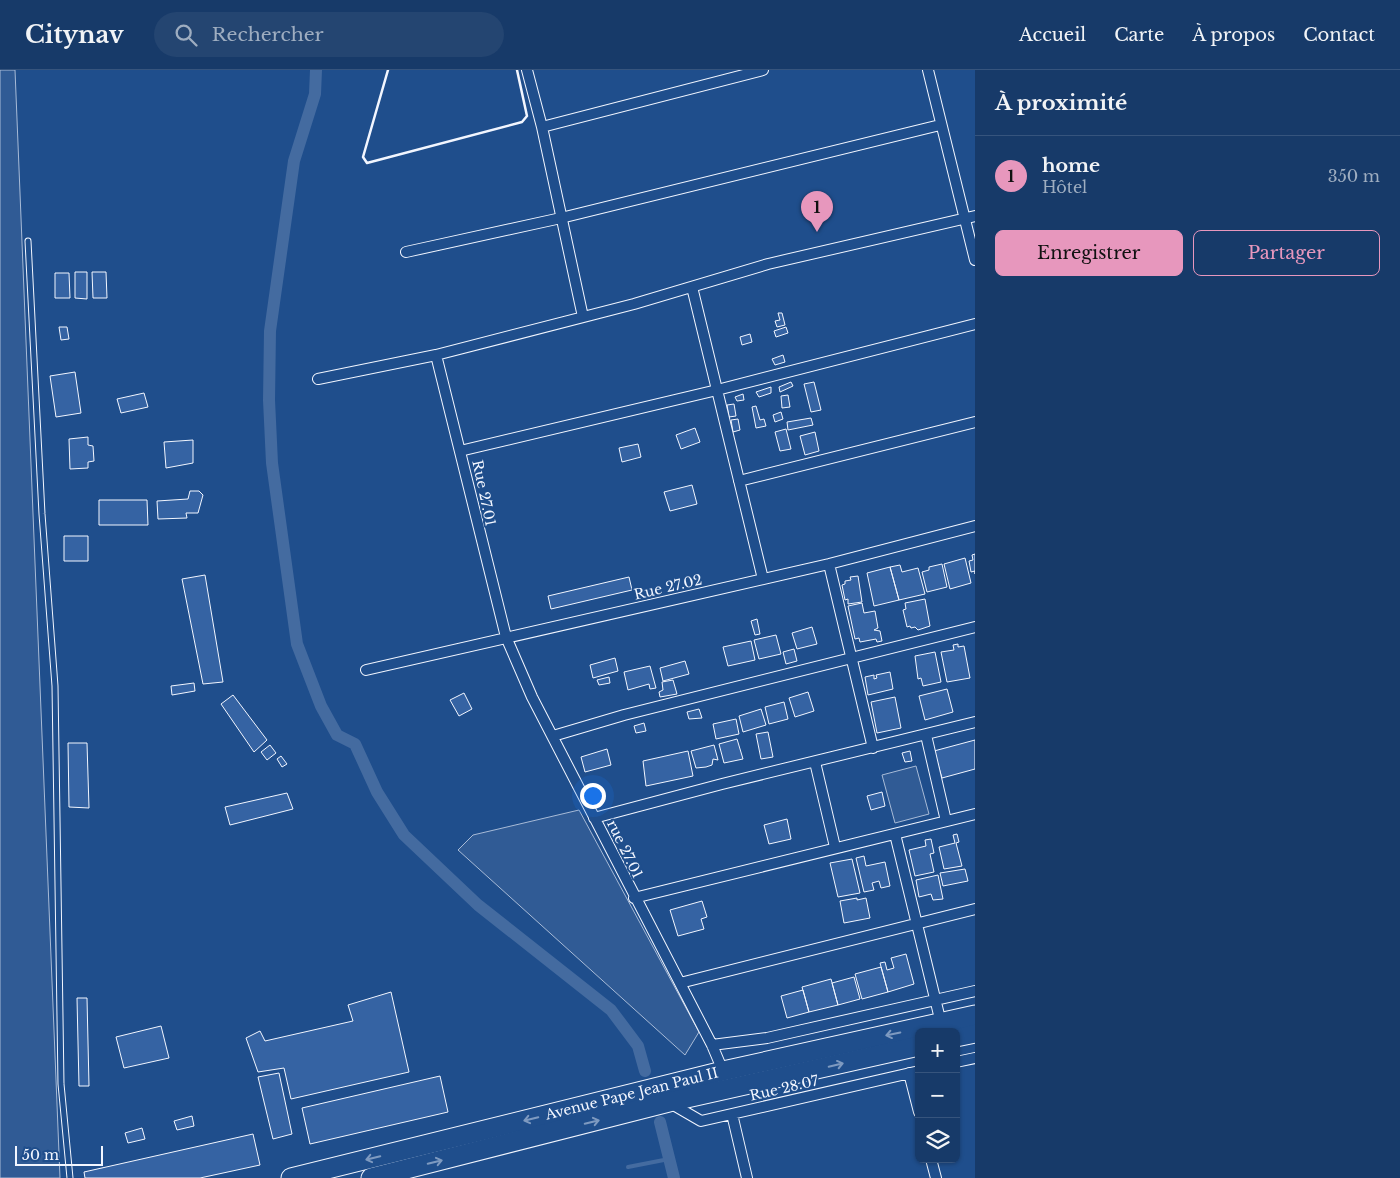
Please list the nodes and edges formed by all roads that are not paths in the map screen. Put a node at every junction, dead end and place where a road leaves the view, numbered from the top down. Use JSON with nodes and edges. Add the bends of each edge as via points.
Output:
{"nodes":[{"id":1,"x":526,"y":70,"type":"edge"},
{"id":2,"x":763,"y":70,"type":"edge"},
{"id":3,"x":928,"y":70,"type":"edge"},
{"id":4,"x":940,"y":124,"type":"junction"},
{"id":5,"x":542,"y":127,"type":"junction"},
{"id":6,"x":970,"y":217,"type":"edge"},
{"id":7,"x":561,"y":218,"type":"junction"},
{"id":8,"x":28,"y":241,"type":"dead end"},
{"id":9,"x":406,"y":252,"type":"dead end"},
{"id":10,"x":975,"y":260,"type":"edge"},
{"id":11,"x":692,"y":287,"type":"junction"},
{"id":12,"x":583,"y":318,"type":"junction"},
{"id":13,"x":975,"y":324,"type":"edge"},
{"id":14,"x":436,"y":355,"type":"junction"},
{"id":15,"x":318,"y":379,"type":"dead end"},
{"id":16,"x":717,"y":390,"type":"junction"},
{"id":17,"x":975,"y":422,"type":"edge"},
{"id":18,"x":460,"y":451,"type":"junction"},
{"id":19,"x":739,"y":480,"type":"junction"},
{"id":20,"x":975,"y":526,"type":"edge"},
{"id":21,"x":829,"y":564,"type":"junction"},
{"id":22,"x":763,"y":579,"type":"junction"},
{"id":23,"x":975,"y":627,"type":"edge"},
{"id":24,"x":506,"y":637,"type":"junction"},
{"id":25,"x":851,"y":659,"type":"junction"},
{"id":26,"x":366,"y":670,"type":"dead end"},
{"id":27,"x":975,"y":722,"type":"edge"},
{"id":28,"x":926,"y":735,"type":"junction"},
{"id":29,"x":552,"y":736,"type":"junction"},
{"id":30,"x":872,"y":748,"type":"junction"},
{"id":31,"x":815,"y":762,"type":"junction"},
{"id":32,"x":975,"y":814,"type":"edge"},
{"id":33,"x":594,"y":818,"type":"junction"},
{"id":34,"x":946,"y":821,"type":"junction"},
{"id":35,"x":895,"y":834,"type":"junction"},
{"id":36,"x":835,"y":847,"type":"junction"},
{"id":37,"x":634,"y":898,"type":"junction"},
{"id":38,"x":975,"y":909,"type":"edge"},
{"id":39,"x":915,"y":924,"type":"junction"},
{"id":40,"x":680,"y":984,"type":"junction"},
{"id":41,"x":975,"y":991,"type":"edge"},
{"id":42,"x":935,"y":1000,"type":"junction"},
{"id":43,"x":975,"y":1015,"type":"edge"},
{"id":44,"x":941,"y":1023,"type":"junction"},
{"id":45,"x":975,"y":1033,"type":"edge"},
{"id":46,"x":960,"y":1036,"type":"edge"},
{"id":47,"x":712,"y":1045,"type":"junction"},
{"id":48,"x":915,"y":1047,"type":"edge"},
{"id":49,"x":975,"y":1058,"type":"edge"},
{"id":50,"x":960,"y":1061,"type":"edge"},
{"id":51,"x":723,"y":1071,"type":"junction"},
{"id":52,"x":914,"y":1072,"type":"edge"},
{"id":53,"x":669,"y":1102,"type":"junction"},
{"id":54,"x":732,"y":1114,"type":"junction"},
{"id":55,"x":932,"y":1163,"type":"edge"},
{"id":56,"x":70,"y":1178,"type":"edge"},
{"id":57,"x":291,"y":1178,"type":"edge"},
{"id":58,"x":371,"y":1178,"type":"edge"},
{"id":59,"x":747,"y":1178,"type":"edge"},
{"id":60,"x":936,"y":1178,"type":"edge"}],
"edges":[{"from":1,"to":5,"type":"street"},
{"from":2,"to":5,"type":"street"},
{"from":3,"to":4,"type":"street"},
{"from":4,"to":6,"type":"street"},
{"from":4,"to":7,"type":"street"},
{"from":5,"to":7,"type":"street"},
{"from":6,"to":10,"type":"street"},
{"from":6,"to":11,"type":"street","via":[[768,264]]},
{"from":7,"to":9,"type":"street"},
{"from":7,"to":12,"type":"street"},
{"from":8,"to":56,"type":"lane","via":[[42,514],[56,686],[61,1084]]},
{"from":11,"to":12,"type":"street"},
{"from":11,"to":16,"type":"street"},
{"from":12,"to":14,"type":"street"},
{"from":13,"to":16,"type":"street"},
{"from":14,"to":15,"type":"street"},
{"from":14,"to":18,"type":"street","name":"Rue 27.01"},
{"from":16,"to":18,"type":"street"},
{"from":16,"to":19,"type":"street"},
{"from":17,"to":19,"type":"street"},
{"from":18,"to":24,"type":"street","name":"Rue 27.01"},
{"from":19,"to":22,"type":"street"},
{"from":20,"to":21,"type":"street","name":"Rue 27.02"},
{"from":21,"to":22,"type":"street","name":"Rue 27.02"},
{"from":21,"to":25,"type":"street"},
{"from":22,"to":24,"type":"street","name":"Rue 27.02"},
{"from":23,"to":25,"type":"street"},
{"from":24,"to":26,"type":"street","name":"Rue 27.02"},
{"from":24,"to":29,"type":"street","name":"rue 27.01"},
{"from":25,"to":29,"type":"street"},
{"from":25,"to":30,"type":"street"},
{"from":27,"to":28,"type":"street"},
{"from":28,"to":30,"type":"street"},
{"from":28,"to":34,"type":"street"},
{"from":29,"to":33,"type":"street","name":"rue 27.01"},
{"from":30,"to":31,"type":"street"},
{"from":31,"to":33,"type":"street"},
{"from":31,"to":36,"type":"street"},
{"from":32,"to":34,"type":"street"},
{"from":33,"to":37,"type":"street","name":"rue 27.01"},
{"from":34,"to":35,"type":"street"},
{"from":35,"to":36,"type":"street"},
{"from":35,"to":39,"type":"street"},
{"from":36,"to":37,"type":"street"},
{"from":37,"to":40,"type":"street","name":"rue 27.01"},
{"from":38,"to":39,"type":"street"},
{"from":39,"to":40,"type":"street"},
{"from":39,"to":42,"type":"street"},
{"from":40,"to":47,"type":"street","name":"rue 27.01"},
{"from":41,"to":42,"type":"street"},
{"from":42,"to":44,"type":"street"},
{"from":42,"to":47,"type":"street","via":[[767,1038]]},
{"from":43,"to":44,"type":"highway","name":"Avenue Pape Jean Paul II"},
{"from":44,"to":51,"type":"highway","name":"Avenue Pape Jean Paul II","one_way":true},
{"from":45,"to":46,"type":"highway"},
{"from":47,"to":51,"type":"street","name":"rue 27.01"},
{"from":53,"to":48,"type":"highway","name":"Avenue Pape Jean Paul II","one_way":true},
{"from":49,"to":50,"type":"street"},
{"from":51,"to":57,"type":"highway","name":"Avenue Pape Jean Paul II","one_way":true},
{"from":52,"to":54,"type":"street","name":"Rue 28.07"},
{"from":53,"to":54,"type":"street","name":"Rue 28.07","via":[[701,1121]]},
{"from":58,"to":53,"type":"highway","name":"Avenue Pape Jean Paul II","one_way":true},
{"from":54,"to":59,"type":"street"},
{"from":55,"to":60,"type":"street"}]}
